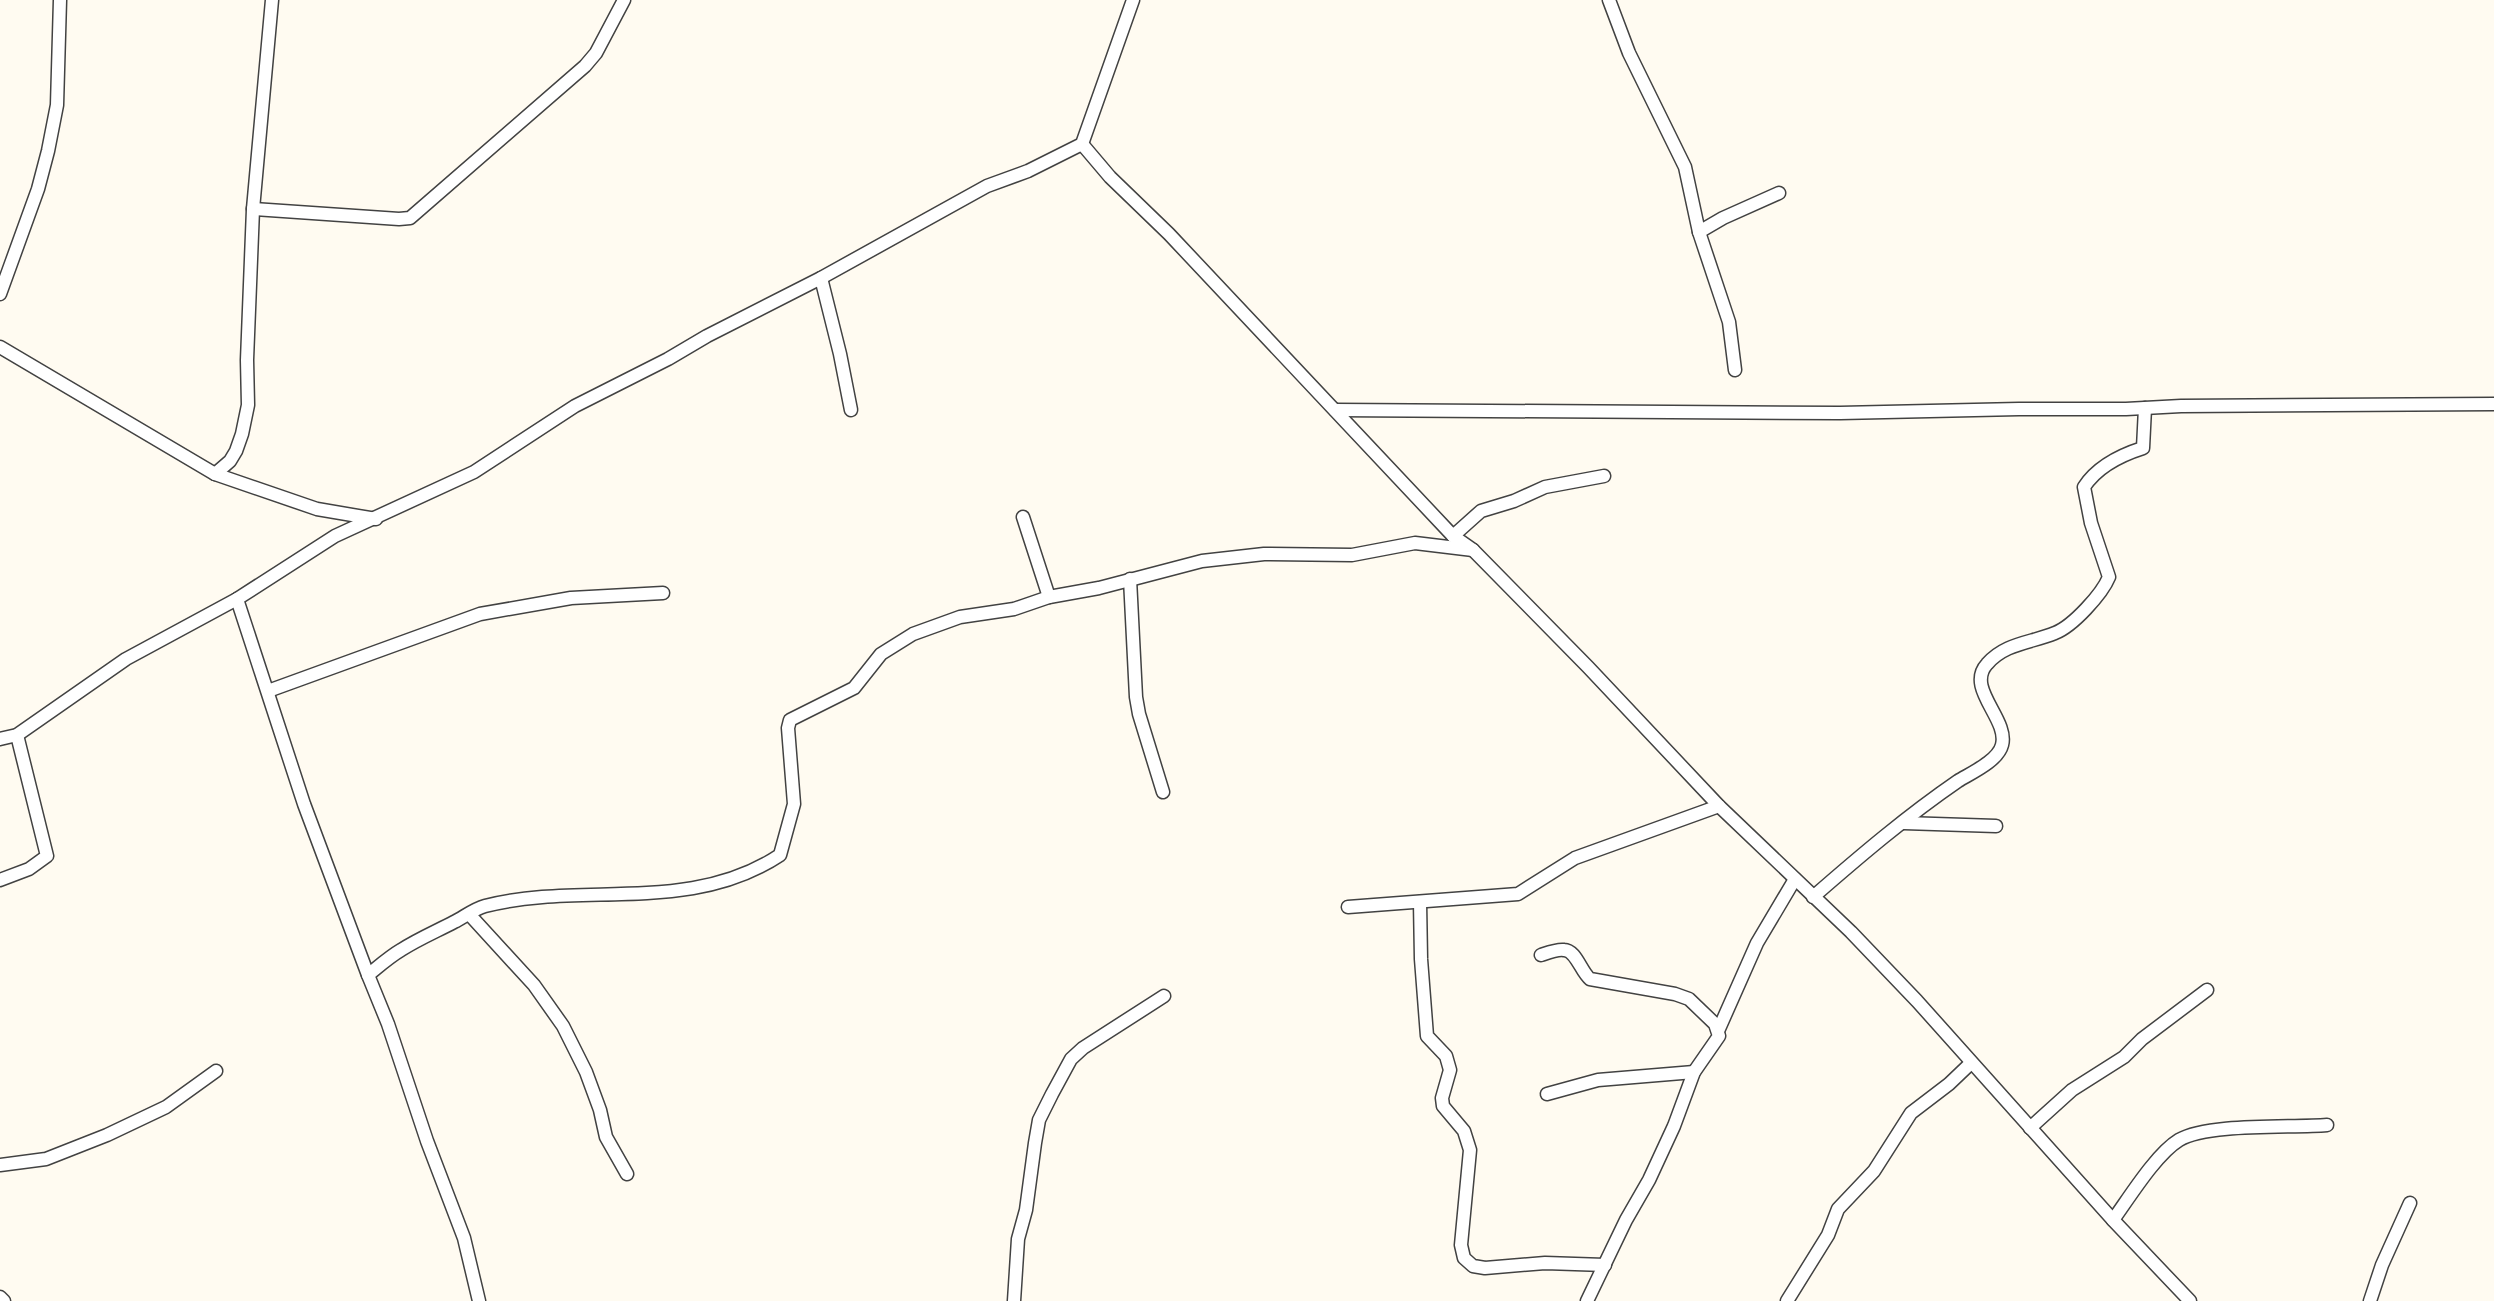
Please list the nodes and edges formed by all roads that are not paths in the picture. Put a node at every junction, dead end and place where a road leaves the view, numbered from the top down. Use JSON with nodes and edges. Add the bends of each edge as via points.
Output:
{"nodes":[{"id":1,"x":60,"y":0,"type":"edge"},
{"id":2,"x":272,"y":0,"type":"edge"},
{"id":3,"x":624,"y":0,"type":"edge"},
{"id":4,"x":1133,"y":0,"type":"edge"},
{"id":5,"x":1609,"y":0,"type":"edge"},
{"id":6,"x":1082,"y":144,"type":"junction"},
{"id":7,"x":1779,"y":193,"type":"dead end"},
{"id":8,"x":253,"y":209,"type":"junction"},
{"id":9,"x":1699,"y":232,"type":"junction"},
{"id":10,"x":821,"y":278,"type":"junction"},
{"id":11,"x":0,"y":294,"type":"edge"},
{"id":12,"x":0,"y":347,"type":"edge"},
{"id":13,"x":1735,"y":370,"type":"dead end"},
{"id":14,"x":2494,"y":404,"type":"edge"},
{"id":15,"x":2145,"y":408,"type":"junction"},
{"id":16,"x":851,"y":410,"type":"dead end"},
{"id":17,"x":1334,"y":410,"type":"junction"},
{"id":18,"x":215,"y":474,"type":"junction"},
{"id":19,"x":1604,"y":476,"type":"dead end"},
{"id":20,"x":1023,"y":517,"type":"dead end"},
{"id":21,"x":376,"y":519,"type":"junction"},
{"id":22,"x":1454,"y":536,"type":"junction"},
{"id":23,"x":1473,"y":550,"type":"junction"},
{"id":24,"x":1130,"y":579,"type":"junction"},
{"id":25,"x":663,"y":593,"type":"dead end"},
{"id":26,"x":1049,"y":597,"type":"junction"},
{"id":27,"x":237,"y":600,"type":"junction"},
{"id":28,"x":268,"y":691,"type":"junction"},
{"id":29,"x":17,"y":735,"type":"junction"},
{"id":30,"x":0,"y":739,"type":"edge"},
{"id":31,"x":1163,"y":792,"type":"dead end"},
{"id":32,"x":1719,"y":806,"type":"junction"},
{"id":33,"x":1904,"y":823,"type":"junction"},
{"id":34,"x":1996,"y":826,"type":"dead end"},
{"id":35,"x":1795,"y":879,"type":"junction"},
{"id":36,"x":0,"y":880,"type":"edge"},
{"id":37,"x":1813,"y":897,"type":"junction"},
{"id":38,"x":1420,"y":902,"type":"junction"},
{"id":39,"x":1348,"y":907,"type":"dead end"},
{"id":40,"x":469,"y":914,"type":"junction"},
{"id":41,"x":1540,"y":955,"type":"dead end"},
{"id":42,"x":368,"y":975,"type":"junction"},
{"id":43,"x":2207,"y":990,"type":"dead end"},
{"id":44,"x":1164,"y":996,"type":"dead end"},
{"id":45,"x":1718,"y":1031,"type":"junction"},
{"id":46,"x":1971,"y":1062,"type":"junction"},
{"id":47,"x":216,"y":1071,"type":"dead end"},
{"id":48,"x":1694,"y":1072,"type":"junction"},
{"id":49,"x":1548,"y":1094,"type":"dead end"},
{"id":50,"x":2327,"y":1125,"type":"dead end"},
{"id":51,"x":2030,"y":1128,"type":"junction"},
{"id":52,"x":0,"y":1165,"type":"edge"},
{"id":53,"x":628,"y":1174,"type":"dead end"},
{"id":54,"x":2410,"y":1203,"type":"dead end"},
{"id":55,"x":2113,"y":1220,"type":"junction"},
{"id":56,"x":1605,"y":1265,"type":"junction"},
{"id":57,"x":0,"y":1297,"type":"edge"},
{"id":58,"x":4,"y":1301,"type":"edge"},
{"id":59,"x":479,"y":1301,"type":"edge"},
{"id":60,"x":1014,"y":1301,"type":"edge"},
{"id":61,"x":1587,"y":1301,"type":"edge"},
{"id":62,"x":1787,"y":1301,"type":"edge"},
{"id":63,"x":2190,"y":1301,"type":"edge"},
{"id":64,"x":2370,"y":1301,"type":"edge"}],
"edges":[{"from":1,"to":11,"type":"street","via":[[57,105],[48,151],[38,189]]},
{"from":2,"to":8,"type":"street"},
{"from":3,"to":8,"type":"street","via":[[596,53],[585,66],[410,218]]},
{"from":4,"to":6,"type":"street"},
{"from":5,"to":9,"type":"street","via":[[1633,61],[1685,167]]},
{"from":6,"to":10,"type":"street","via":[[1028,171],[988,186]]},
{"from":6,"to":17,"type":"street"},
{"from":7,"to":9,"type":"street"},
{"from":8,"to":18,"type":"street","via":[[246,360],[248,405],[236,451]]},
{"from":9,"to":13,"type":"street","via":[[1729,322]]},
{"from":10,"to":16,"type":"street"},
{"from":10,"to":21,"type":"street","via":[[575,406],[474,472]]},
{"from":12,"to":18,"type":"street"},
{"from":14,"to":15,"type":"street"},
{"from":15,"to":17,"type":"street","via":[[1840,413]]},
{"from":15,"to":33,"type":"street","via":[[2144,448],[2123,455],[2091,477],[2084,487],[2091,523],[2109,577],[2104,588],[2064,629],[2000,651],[1985,666],[1981,685],[2002,729],[2002,746],[1993,757]]},
{"from":17,"to":22,"type":"street"},
{"from":18,"to":21,"type":"street","via":[[317,509]]},
{"from":19,"to":22,"type":"street","via":[[1545,487],[1481,511]]},
{"from":20,"to":26,"type":"street"},
{"from":21,"to":27,"type":"street","via":[[335,536]]},
{"from":22,"to":23,"type":"street"},
{"from":23,"to":24,"type":"street","via":[[1414,543],[1352,555],[1264,554],[1202,560]]},
{"from":23,"to":32,"type":"street"},
{"from":24,"to":26,"type":"street"},
{"from":24,"to":31,"type":"street","via":[[1139,714]]},
{"from":25,"to":28,"type":"street","via":[[571,598],[480,614]]},
{"from":26,"to":40,"type":"street","via":[[1014,609],[960,617],[913,634],[881,654],[854,688],[790,720],[788,736],[794,804],[783,849],[768,863],[697,888],[525,900],[482,907]]},
{"from":27,"to":28,"type":"street"},
{"from":27,"to":29,"type":"street","via":[[126,659]]},
{"from":28,"to":42,"type":"street","via":[[304,804]]},
{"from":29,"to":30,"type":"street"},
{"from":29,"to":36,"type":"street","via":[[48,856],[29,869]]},
{"from":32,"to":35,"type":"street"},
{"from":32,"to":38,"type":"street","via":[[1575,858],[1518,894]]},
{"from":33,"to":34,"type":"street"},
{"from":33,"to":37,"type":"street","via":[[1873,844]]},
{"from":35,"to":37,"type":"street"},
{"from":35,"to":45,"type":"street","via":[[1757,943]]},
{"from":37,"to":46,"type":"street","via":[[1917,1000]]},
{"from":38,"to":39,"type":"street"},
{"from":38,"to":56,"type":"street","via":[[1427,1036],[1446,1056],[1450,1070],[1442,1098],[1443,1106],[1464,1131],[1470,1150],[1461,1245],[1464,1258],[1473,1266],[1485,1268],[1546,1263]]},
{"from":40,"to":42,"type":"street","via":[[399,950]]},
{"from":40,"to":53,"type":"street","via":[[534,985],[563,1026],[594,1095],[606,1137]]},
{"from":41,"to":45,"type":"street","via":[[1564,950],[1571,952],[1590,979],[1689,999]]},
{"from":42,"to":59,"type":"street","via":[[464,1238]]},
{"from":43,"to":51,"type":"street","via":[[2142,1039],[2124,1057],[2072,1090]]},
{"from":44,"to":60,"type":"street","via":[[1072,1059],[1039,1120],[1026,1210],[1018,1239]]},
{"from":45,"to":48,"type":"street","via":[[1714,1045]]},
{"from":46,"to":51,"type":"street"},
{"from":46,"to":62,"type":"street","via":[[1950,1084],[1911,1113],[1874,1171],[1838,1209],[1828,1235]]},
{"from":47,"to":52,"type":"street","via":[[166,1107],[107,1136],[46,1159]]},
{"from":48,"to":49,"type":"street","via":[[1598,1080]]},
{"from":48,"to":56,"type":"street","via":[[1654,1171]]},
{"from":50,"to":55,"type":"street","via":[[2196,1132],[2178,1141],[2164,1154]]},
{"from":51,"to":55,"type":"street"},
{"from":54,"to":64,"type":"street"},
{"from":55,"to":63,"type":"street"},
{"from":56,"to":61,"type":"street"},
{"from":57,"to":58,"type":"street"}]}
